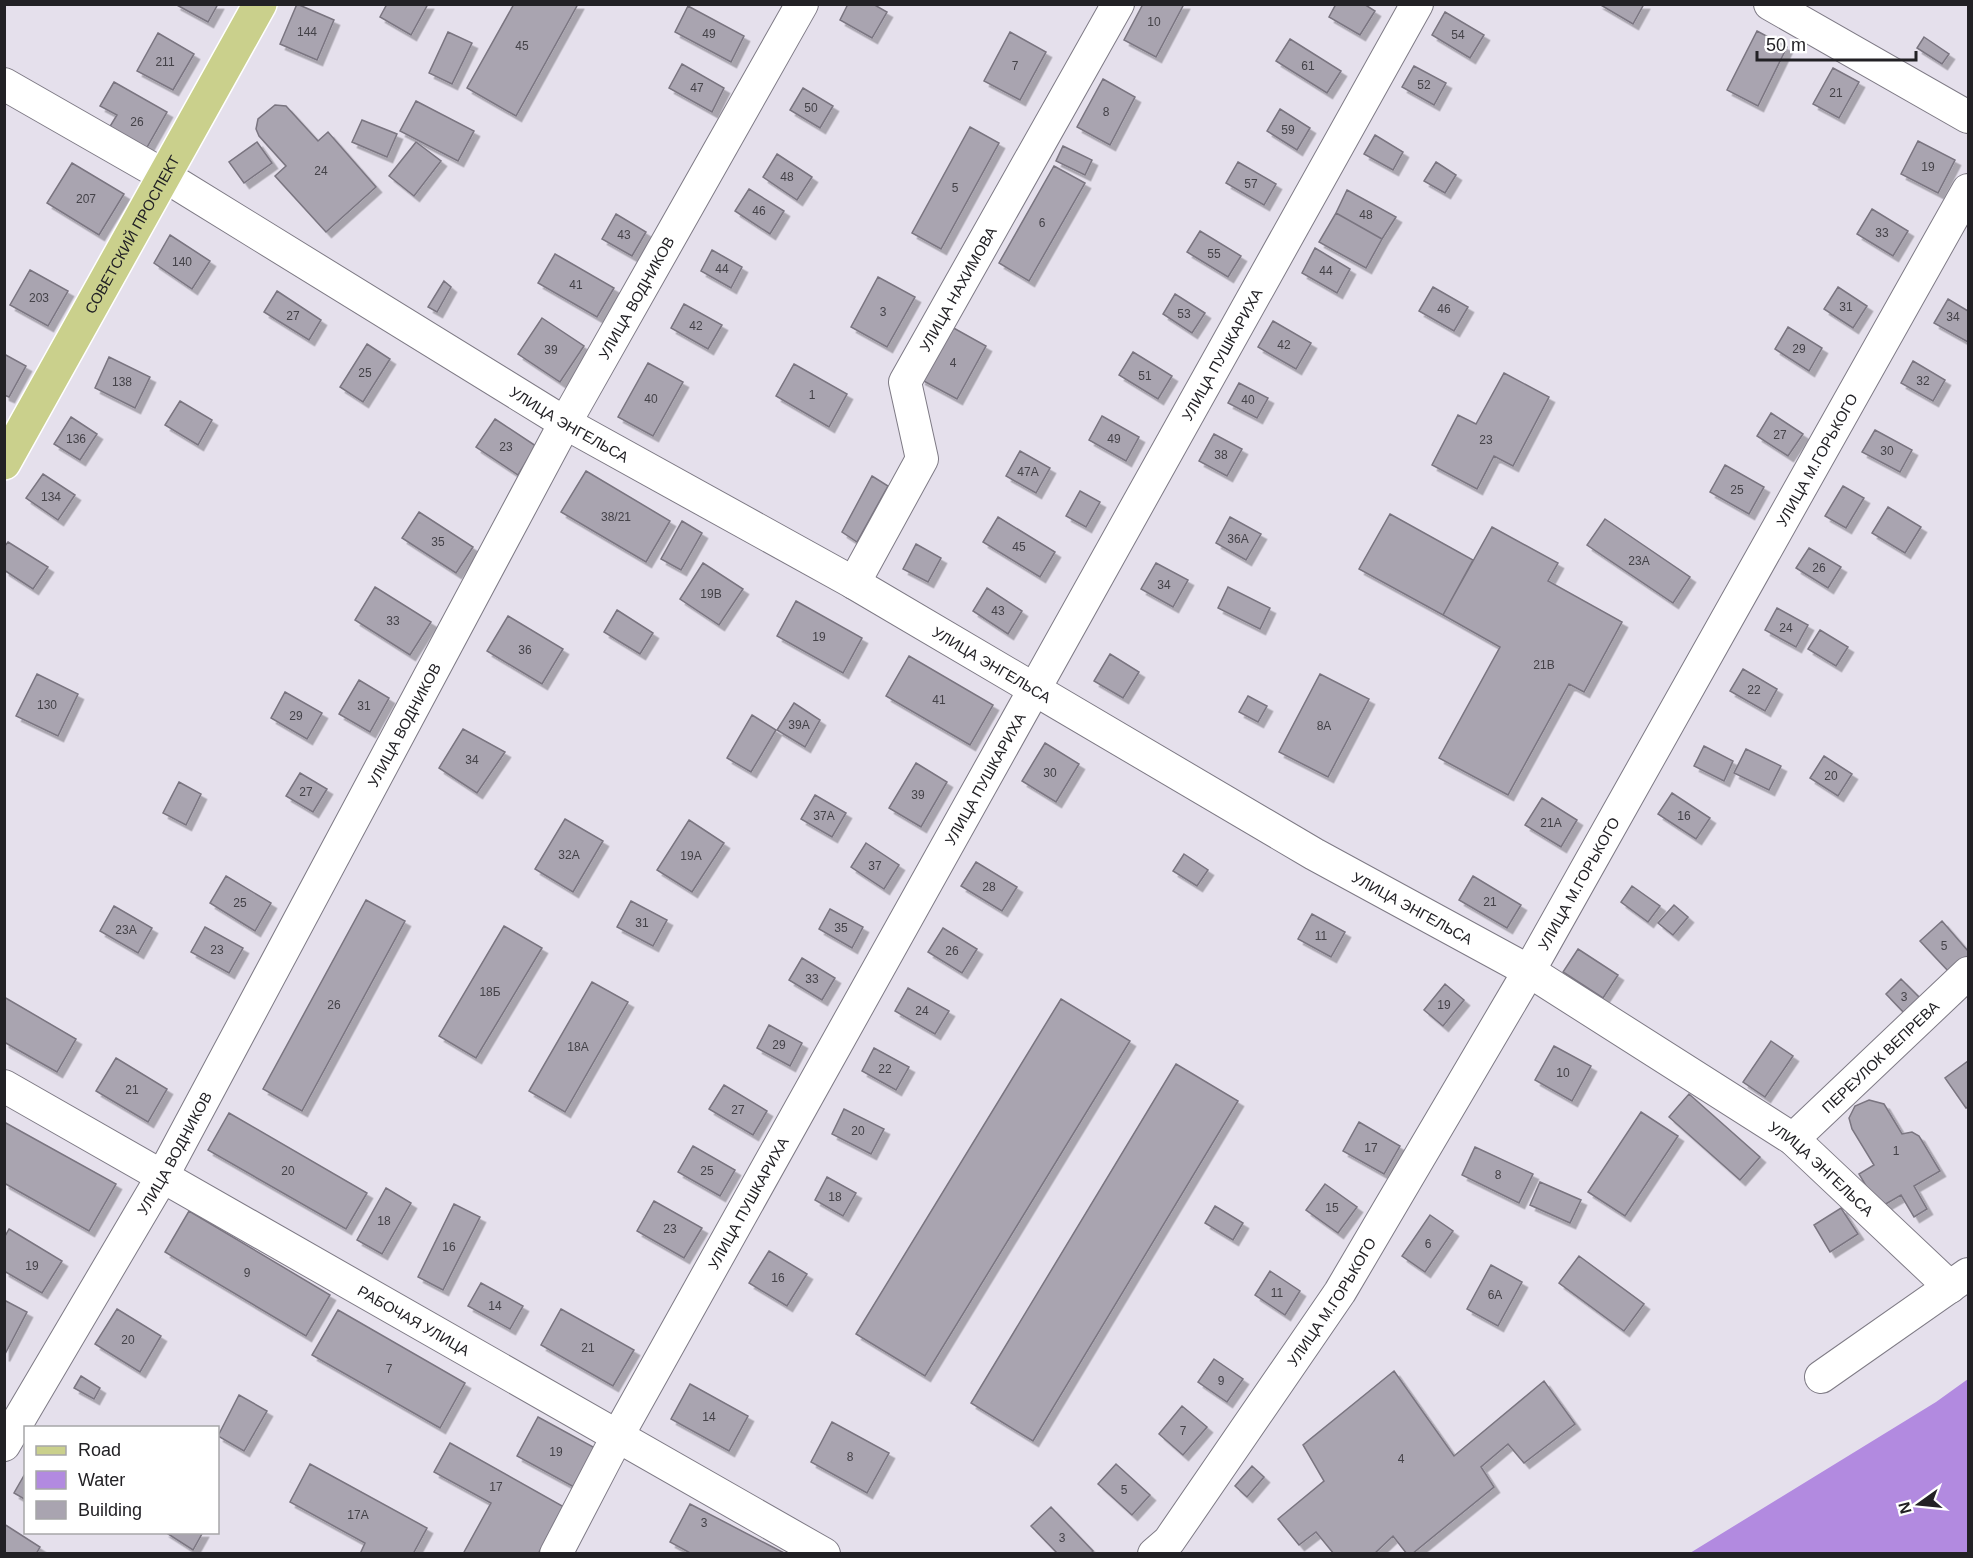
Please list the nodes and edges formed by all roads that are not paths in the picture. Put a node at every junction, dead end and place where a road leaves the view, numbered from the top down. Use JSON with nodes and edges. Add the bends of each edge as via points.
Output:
{"nodes":[{"id":1,"x":260,"y":4,"type":"edge"},
{"id":2,"x":802,"y":4,"type":"edge"},
{"id":3,"x":1118,"y":4,"type":"edge"},
{"id":4,"x":1417,"y":4,"type":"edge"},
{"id":5,"x":1770,"y":4,"type":"edge"},
{"id":6,"x":4,"y":84,"type":"edge"},
{"id":7,"x":1968,"y":117,"type":"edge"},
{"id":8,"x":163,"y":175,"type":"junction"},
{"id":9,"x":1968,"y":190,"type":"edge"},
{"id":10,"x":565,"y":423,"type":"junction"},
{"id":11,"x":4,"y":463,"type":"edge"},
{"id":12,"x":854,"y":583,"type":"junction"},
{"id":13,"x":1035,"y":691,"type":"junction"},
{"id":14,"x":1529,"y":971,"type":"junction"},
{"id":15,"x":1968,"y":973,"type":"edge"},
{"id":16,"x":4,"y":1086,"type":"edge"},
{"id":17,"x":1793,"y":1139,"type":"junction"},
{"id":18,"x":162,"y":1177,"type":"junction"},
{"id":19,"x":1959,"y":1281,"type":"edge"},
{"id":20,"x":1821,"y":1377,"type":"dead end"},
{"id":21,"x":617,"y":1437,"type":"junction"},
{"id":22,"x":4,"y":1446,"type":"edge"},
{"id":23,"x":556,"y":1554,"type":"edge"},
{"id":24,"x":824,"y":1554,"type":"edge"},
{"id":25,"x":1154,"y":1554,"type":"edge"}],
"edges":[{"from":1,"to":8,"type":"main road","name":"СОВЕТСКИЙ ПРОСПЕКТ"},
{"from":2,"to":10,"type":"street","name":"УЛИЦА ВОДНИКОВ"},
{"from":3,"to":12,"type":"street","name":"УЛИЦА НАХИМОВА","via":[[905,382],[922,459]]},
{"from":4,"to":13,"type":"street","name":"УЛИЦА ПУШКАРИХА"},
{"from":5,"to":7,"type":"street"},
{"from":6,"to":8,"type":"street","name":"УЛИЦА ЭНГЕЛЬСА"},
{"from":8,"to":10,"type":"street","name":"УЛИЦА ЭНГЕЛЬСА"},
{"from":8,"to":11,"type":"main road","name":"СОВЕТСКИЙ ПРОСПЕКТ"},
{"from":9,"to":14,"type":"street","name":"УЛИЦА М.ГОРЬКОГО"},
{"from":10,"to":12,"type":"street","name":"УЛИЦА ЭНГЕЛЬСА"},
{"from":10,"to":18,"type":"street","name":"УЛИЦА ВОДНИКОВ"},
{"from":12,"to":13,"type":"street","name":"УЛИЦА ЭНГЕЛЬСА"},
{"from":13,"to":14,"type":"street","name":"УЛИЦА ЭНГЕЛЬСА","via":[[1314,854]]},
{"from":13,"to":21,"type":"street","name":"УЛИЦА ПУШКАРИХА"},
{"from":14,"to":17,"type":"street","name":"УЛИЦА ЭНГЕЛЬСА"},
{"from":14,"to":25,"type":"street","name":"УЛИЦА М.ГОРЬКОГО","via":[[1340,1292],[1168,1541]]},
{"from":15,"to":17,"type":"street","name":"ПЕРЕУЛОК ВЕПРЕВА"},
{"from":16,"to":18,"type":"street","name":"РАБОЧАЯ УЛИЦА"},
{"from":17,"to":19,"type":"street","name":"УЛИЦА ЭНГЕЛЬСА"},
{"from":18,"to":21,"type":"street","name":"РАБОЧАЯ УЛИЦА"},
{"from":18,"to":22,"type":"street","name":"УЛИЦА ВОДНИКОВ"},
{"from":19,"to":20,"type":"street"},
{"from":21,"to":23,"type":"street","name":"УЛИЦА ПУШКАРИХА"},
{"from":21,"to":24,"type":"street","name":"РАБОЧАЯ УЛИЦА"}]}
